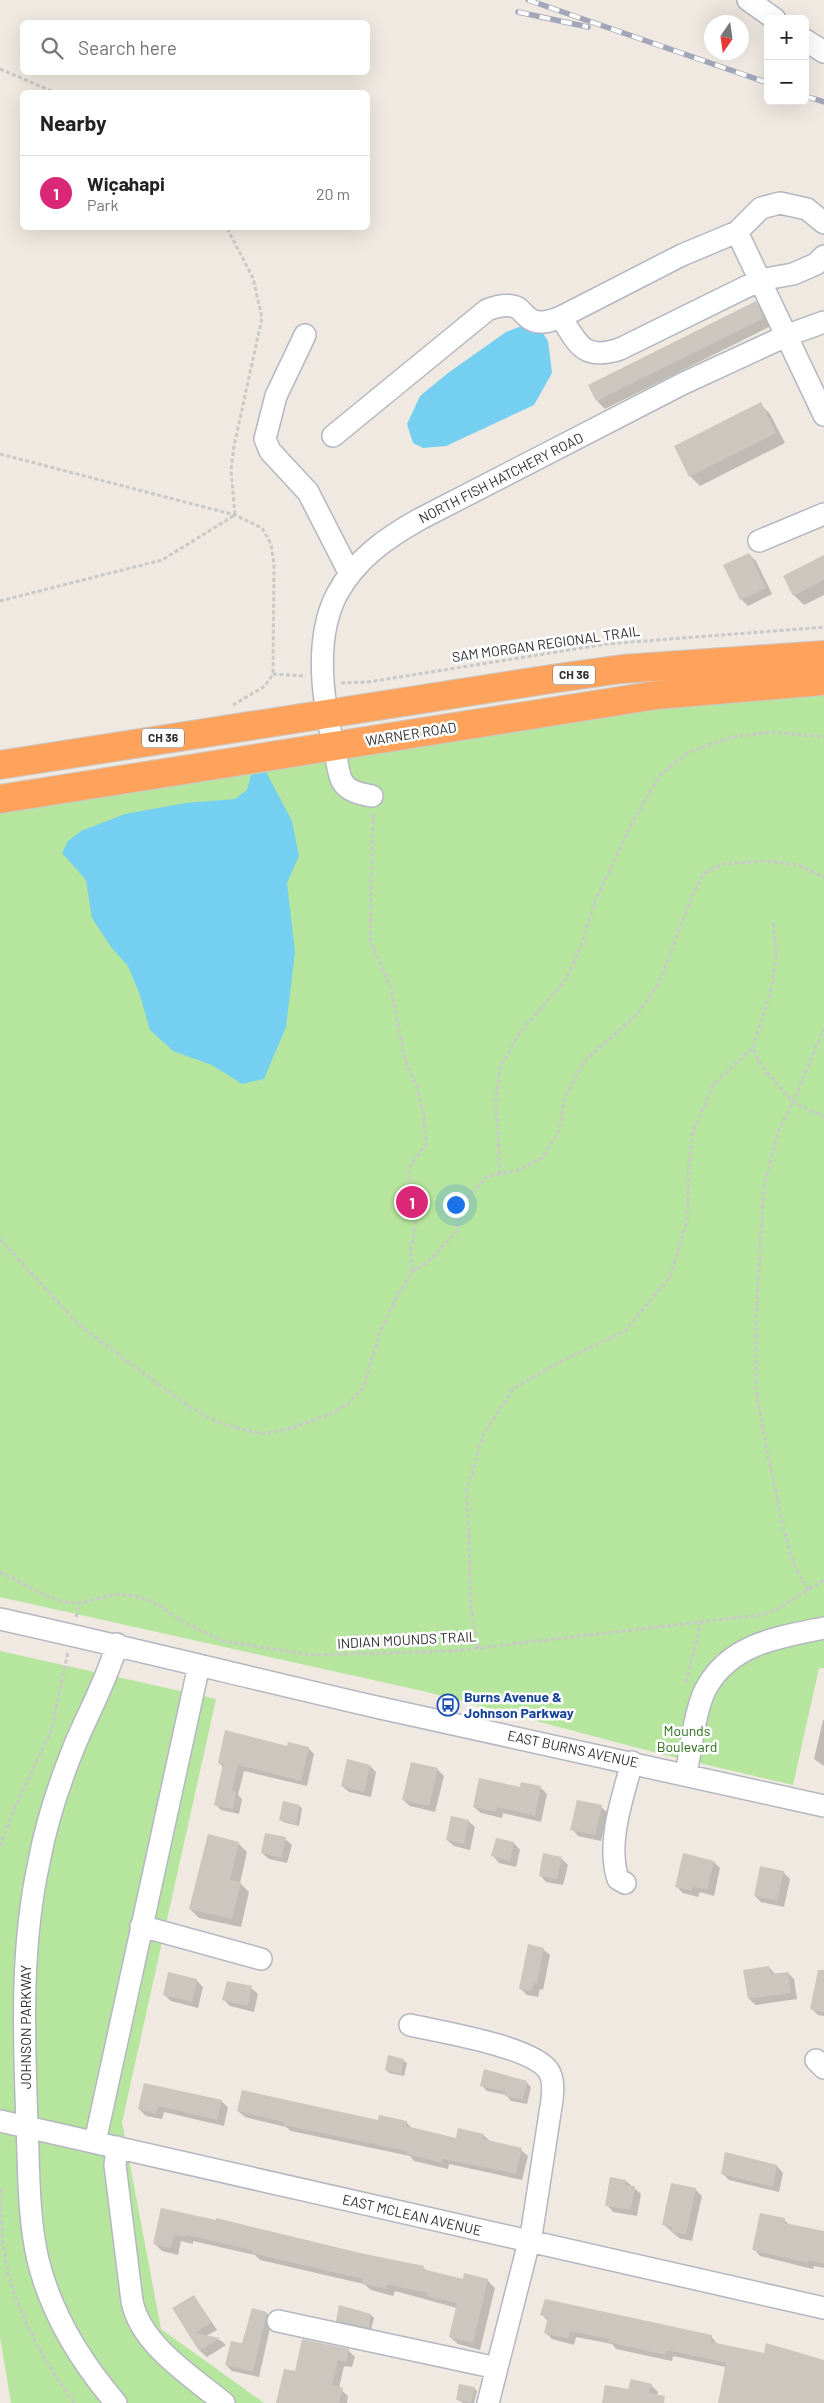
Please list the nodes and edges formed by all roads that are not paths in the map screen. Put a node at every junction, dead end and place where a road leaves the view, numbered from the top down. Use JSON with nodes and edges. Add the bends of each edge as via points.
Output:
{"nodes":[{"id":1,"x":748,"y":0,"type":"edge"},
{"id":2,"x":769,"y":15,"type":"edge"},
{"id":3,"x":809,"y":43,"type":"edge"},
{"id":4,"x":824,"y":52,"type":"edge"},
{"id":5,"x":824,"y":223,"type":"edge"},
{"id":6,"x":737,"y":232,"type":"junction"},
{"id":7,"x":824,"y":256,"type":"edge"},
{"id":8,"x":760,"y":280,"type":"junction"},
{"id":9,"x":561,"y":317,"type":"junction"},
{"id":10,"x":824,"y":322,"type":"edge"},
{"id":11,"x":788,"y":335,"type":"junction"},
{"id":12,"x":305,"y":336,"type":"dead end"},
{"id":13,"x":824,"y":416,"type":"edge"},
{"id":14,"x":334,"y":436,"type":"dead end"},
{"id":15,"x":824,"y":514,"type":"edge"},
{"id":16,"x":759,"y":541,"type":"dead end"},
{"id":17,"x":350,"y":574,"type":"junction"},
{"id":18,"x":824,"y":655,"type":"edge"},
{"id":19,"x":824,"y":681,"type":"edge"},
{"id":20,"x":327,"y":714,"type":"junction"},
{"id":21,"x":333,"y":747,"type":"junction"},
{"id":22,"x":0,"y":765,"type":"edge"},
{"id":23,"x":372,"y":796,"type":"road end"},
{"id":24,"x":0,"y":799,"type":"edge"},
{"id":25,"x":0,"y":1619,"type":"edge"},
{"id":26,"x":824,"y":1628,"type":"edge"},
{"id":27,"x":117,"y":1644,"type":"junction"},
{"id":28,"x":199,"y":1665,"type":"junction"},
{"id":29,"x":632,"y":1762,"type":"junction"},
{"id":30,"x":686,"y":1774,"type":"junction"},
{"id":31,"x":824,"y":1806,"type":"edge"},
{"id":32,"x":626,"y":1883,"type":"dead end"},
{"id":33,"x":141,"y":1926,"type":"junction"},
{"id":34,"x":261,"y":1959,"type":"dead end"},
{"id":35,"x":410,"y":2025,"type":"dead end"},
{"id":36,"x":0,"y":2122,"type":"edge"},
{"id":37,"x":27,"y":2127,"type":"junction"},
{"id":38,"x":95,"y":2142,"type":"junction"},
{"id":39,"x":117,"y":2147,"type":"junction"},
{"id":40,"x":529,"y":2241,"type":"junction"},
{"id":41,"x":824,"y":2308,"type":"edge"},
{"id":42,"x":278,"y":2321,"type":"dead end"},
{"id":43,"x":497,"y":2368,"type":"junction"},
{"id":44,"x":116,"y":2403,"type":"edge"},
{"id":45,"x":224,"y":2403,"type":"edge"},
{"id":46,"x":488,"y":2403,"type":"edge"}],
"edges":[{"from":1,"to":2,"type":"street"},
{"from":3,"to":4,"type":"street"},
{"from":5,"to":6,"type":"street","via":[[807,209],[780,203],[761,208]]},
{"from":6,"to":8,"type":"street"},
{"from":6,"to":9,"type":"street","via":[[682,255]]},
{"from":7,"to":8,"type":"street","via":[[816,264],[793,274]]},
{"from":8,"to":9,"type":"street","via":[[604,354],[588,352],[578,346]]},
{"from":8,"to":11,"type":"street"},
{"from":9,"to":14,"type":"street","via":[[539,322],[517,308],[501,305],[487,310]]},
{"from":10,"to":11,"type":"street","name":"NORTH FISH HATCHERY ROAD"},
{"from":11,"to":13,"type":"street"},
{"from":11,"to":17,"type":"street","name":"NORTH FISH HATCHERY ROAD","via":[[682,384],[420,519],[369,552]]},
{"from":12,"to":17,"type":"street","via":[[276,396],[265,439],[270,451],[308,492]]},
{"from":15,"to":16,"type":"street"},
{"from":17,"to":20,"type":"street","name":"NORTH FISH HATCHERY ROAD","via":[[336,596],[323,649]]},
{"from":18,"to":20,"type":"highway","number":"CH 36","via":[[622,669]]},
{"from":19,"to":21,"type":"highway","name":"WARNER ROAD","number":"CH 36","via":[[657,695]]},
{"from":20,"to":21,"type":"street","name":"NORTH FISH HATCHERY ROAD"},
{"from":20,"to":22,"type":"highway","number":"CH 36"},
{"from":21,"to":23,"type":"street","name":"NORTH FISH HATCHERY ROAD","via":[[344,784],[360,794]]},
{"from":21,"to":24,"type":"highway","name":"WARNER ROAD","number":"CH 36"},
{"from":25,"to":27,"type":"street","name":"EAST BURNS AVENUE"},
{"from":26,"to":30,"type":"street","via":[[757,1643],[731,1657],[707,1685],[699,1708]]},
{"from":27,"to":28,"type":"street","name":"EAST BURNS AVENUE"},
{"from":27,"to":37,"type":"street","name":"JOHNSON PARKWAY","via":[[110,1668],[73,1749],[38,1862],[28,1923],[25,1981]]},
{"from":28,"to":29,"type":"street","name":"EAST BURNS AVENUE"},
{"from":28,"to":33,"type":"street"},
{"from":29,"to":30,"type":"street","name":"EAST BURNS AVENUE"},
{"from":29,"to":32,"type":"street","via":[[615,1853],[618,1879]]},
{"from":30,"to":31,"type":"street","name":"EAST BURNS AVENUE"},
{"from":33,"to":34,"type":"street"},
{"from":33,"to":38,"type":"street"},
{"from":35,"to":40,"type":"street","via":[[522,2052],[538,2060],[551,2075],[553,2093]]},
{"from":36,"to":37,"type":"street","name":"EAST MCLEAN AVENUE"},
{"from":37,"to":38,"type":"street","name":"EAST MCLEAN AVENUE"},
{"from":37,"to":44,"type":"street","name":"JOHNSON PARKWAY","via":[[33,2230],[39,2262],[60,2321],[90,2372]]},
{"from":38,"to":39,"type":"street","name":"EAST MCLEAN AVENUE"},
{"from":39,"to":40,"type":"street","name":"EAST MCLEAN AVENUE"},
{"from":39,"to":45,"type":"street","via":[[115,2165],[137,2319],[148,2336],[177,2365]]},
{"from":40,"to":41,"type":"street","name":"EAST MCLEAN AVENUE"},
{"from":40,"to":43,"type":"street"},
{"from":42,"to":43,"type":"street"},
{"from":43,"to":46,"type":"street"}]}
